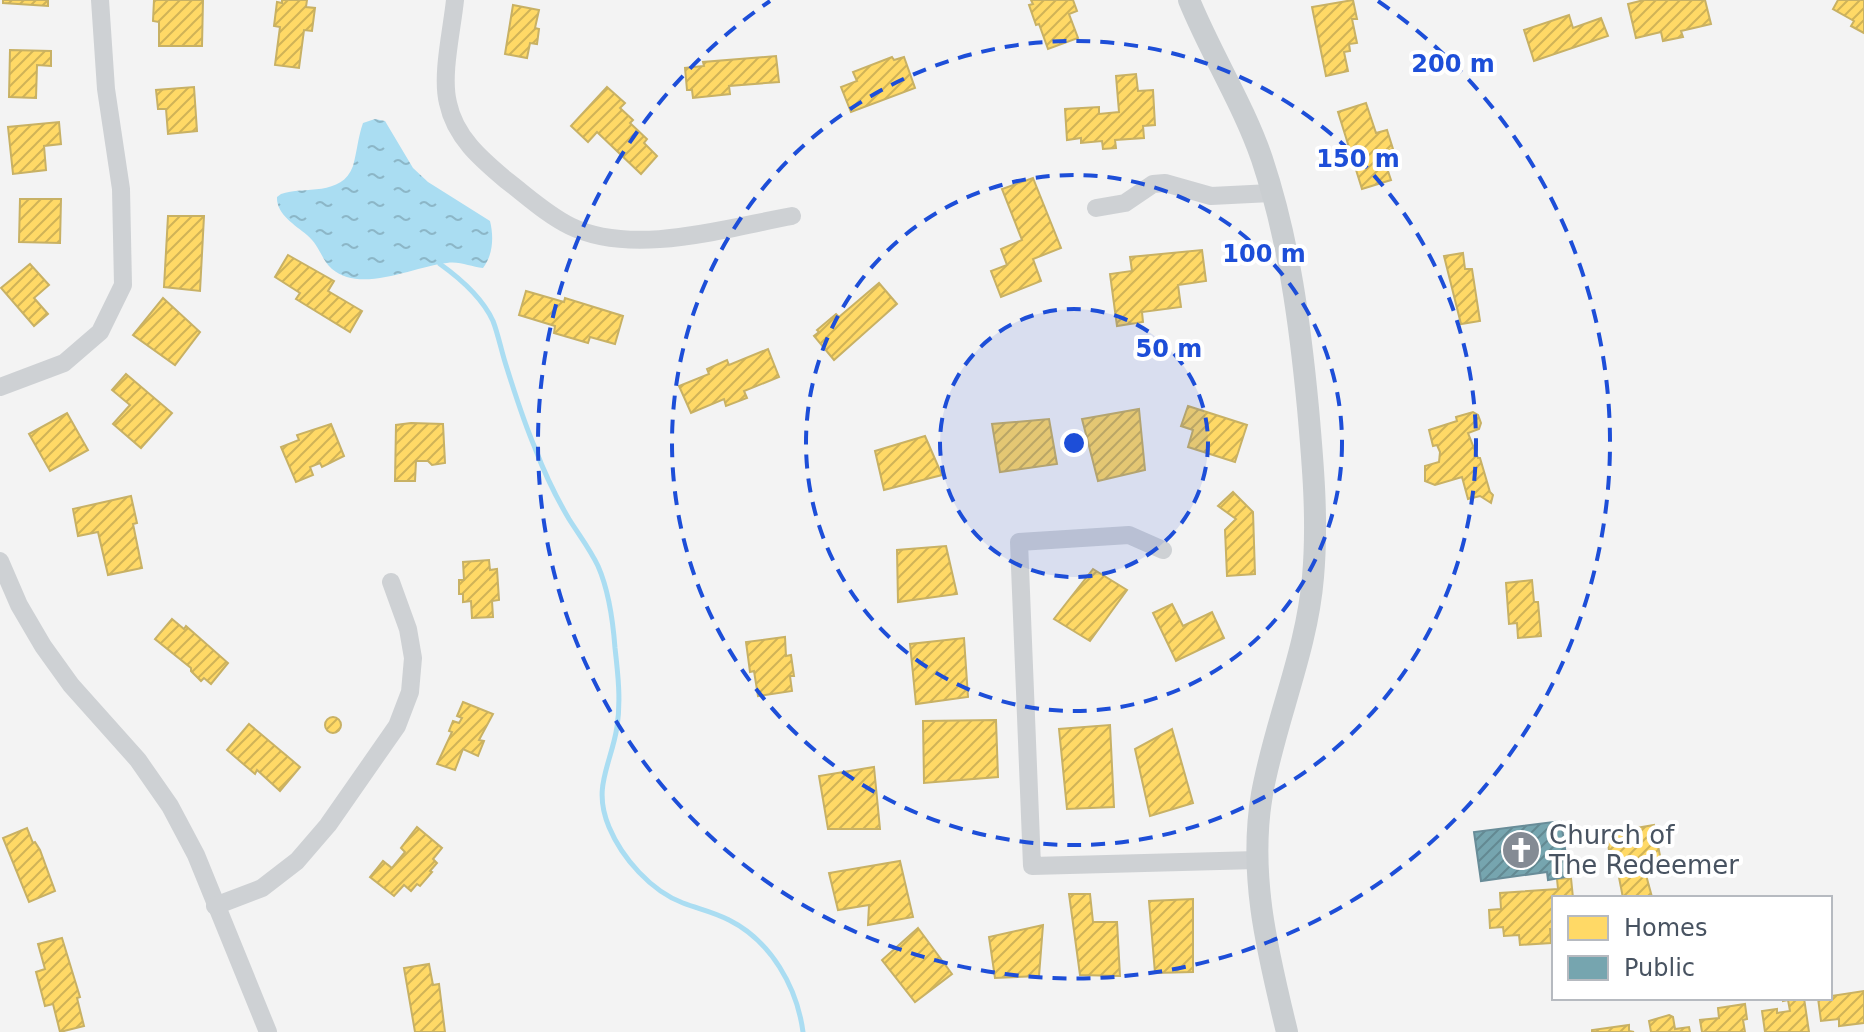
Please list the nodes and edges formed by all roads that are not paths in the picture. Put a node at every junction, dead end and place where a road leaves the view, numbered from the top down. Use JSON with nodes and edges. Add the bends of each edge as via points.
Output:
{"nodes":[{"id":1,"x":100,"y":0,"type":"edge"},
{"id":2,"x":455,"y":0,"type":"edge"},
{"id":3,"x":1189,"y":0,"type":"edge"},
{"id":4,"x":1271,"y":193,"type":"junction"},
{"id":5,"x":1096,"y":208,"type":"dead end"},
{"id":6,"x":792,"y":216,"type":"dead end"},
{"id":7,"x":0,"y":387,"type":"edge"},
{"id":8,"x":1163,"y":550,"type":"dead end"},
{"id":9,"x":0,"y":561,"type":"edge"},
{"id":10,"x":391,"y":582,"type":"dead end"},
{"id":11,"x":1257,"y":860,"type":"junction"},
{"id":12,"x":215,"y":906,"type":"junction"},
{"id":13,"x":268,"y":1032,"type":"edge"},
{"id":14,"x":1287,"y":1032,"type":"edge"}],
"edges":[{"from":1,"to":7,"type":"street","via":[[121,189],[123,285],[100,332],[64,363]]},
{"from":2,"to":6,"type":"street","via":[[447,102],[456,126],[485,162],[546,212],[573,227],[632,241]]},
{"from":3,"to":4,"type":"main road","via":[[1243,110]]},
{"from":4,"to":5,"type":"street","via":[[1211,196],[1153,184],[1125,203]]},
{"from":4,"to":11,"type":"main road","via":[[1287,246],[1301,339],[1314,548],[1307,617],[1263,793]]},
{"from":8,"to":11,"type":"street","via":[[1129,535],[1019,542],[1032,866]]},
{"from":9,"to":12,"type":"street","via":[[43,646],[170,806]]},
{"from":10,"to":12,"type":"street","via":[[413,658],[410,692],[397,726],[297,861],[262,888]]},
{"from":11,"to":14,"type":"main road","via":[[1265,941]]},
{"from":12,"to":13,"type":"street"}]}
